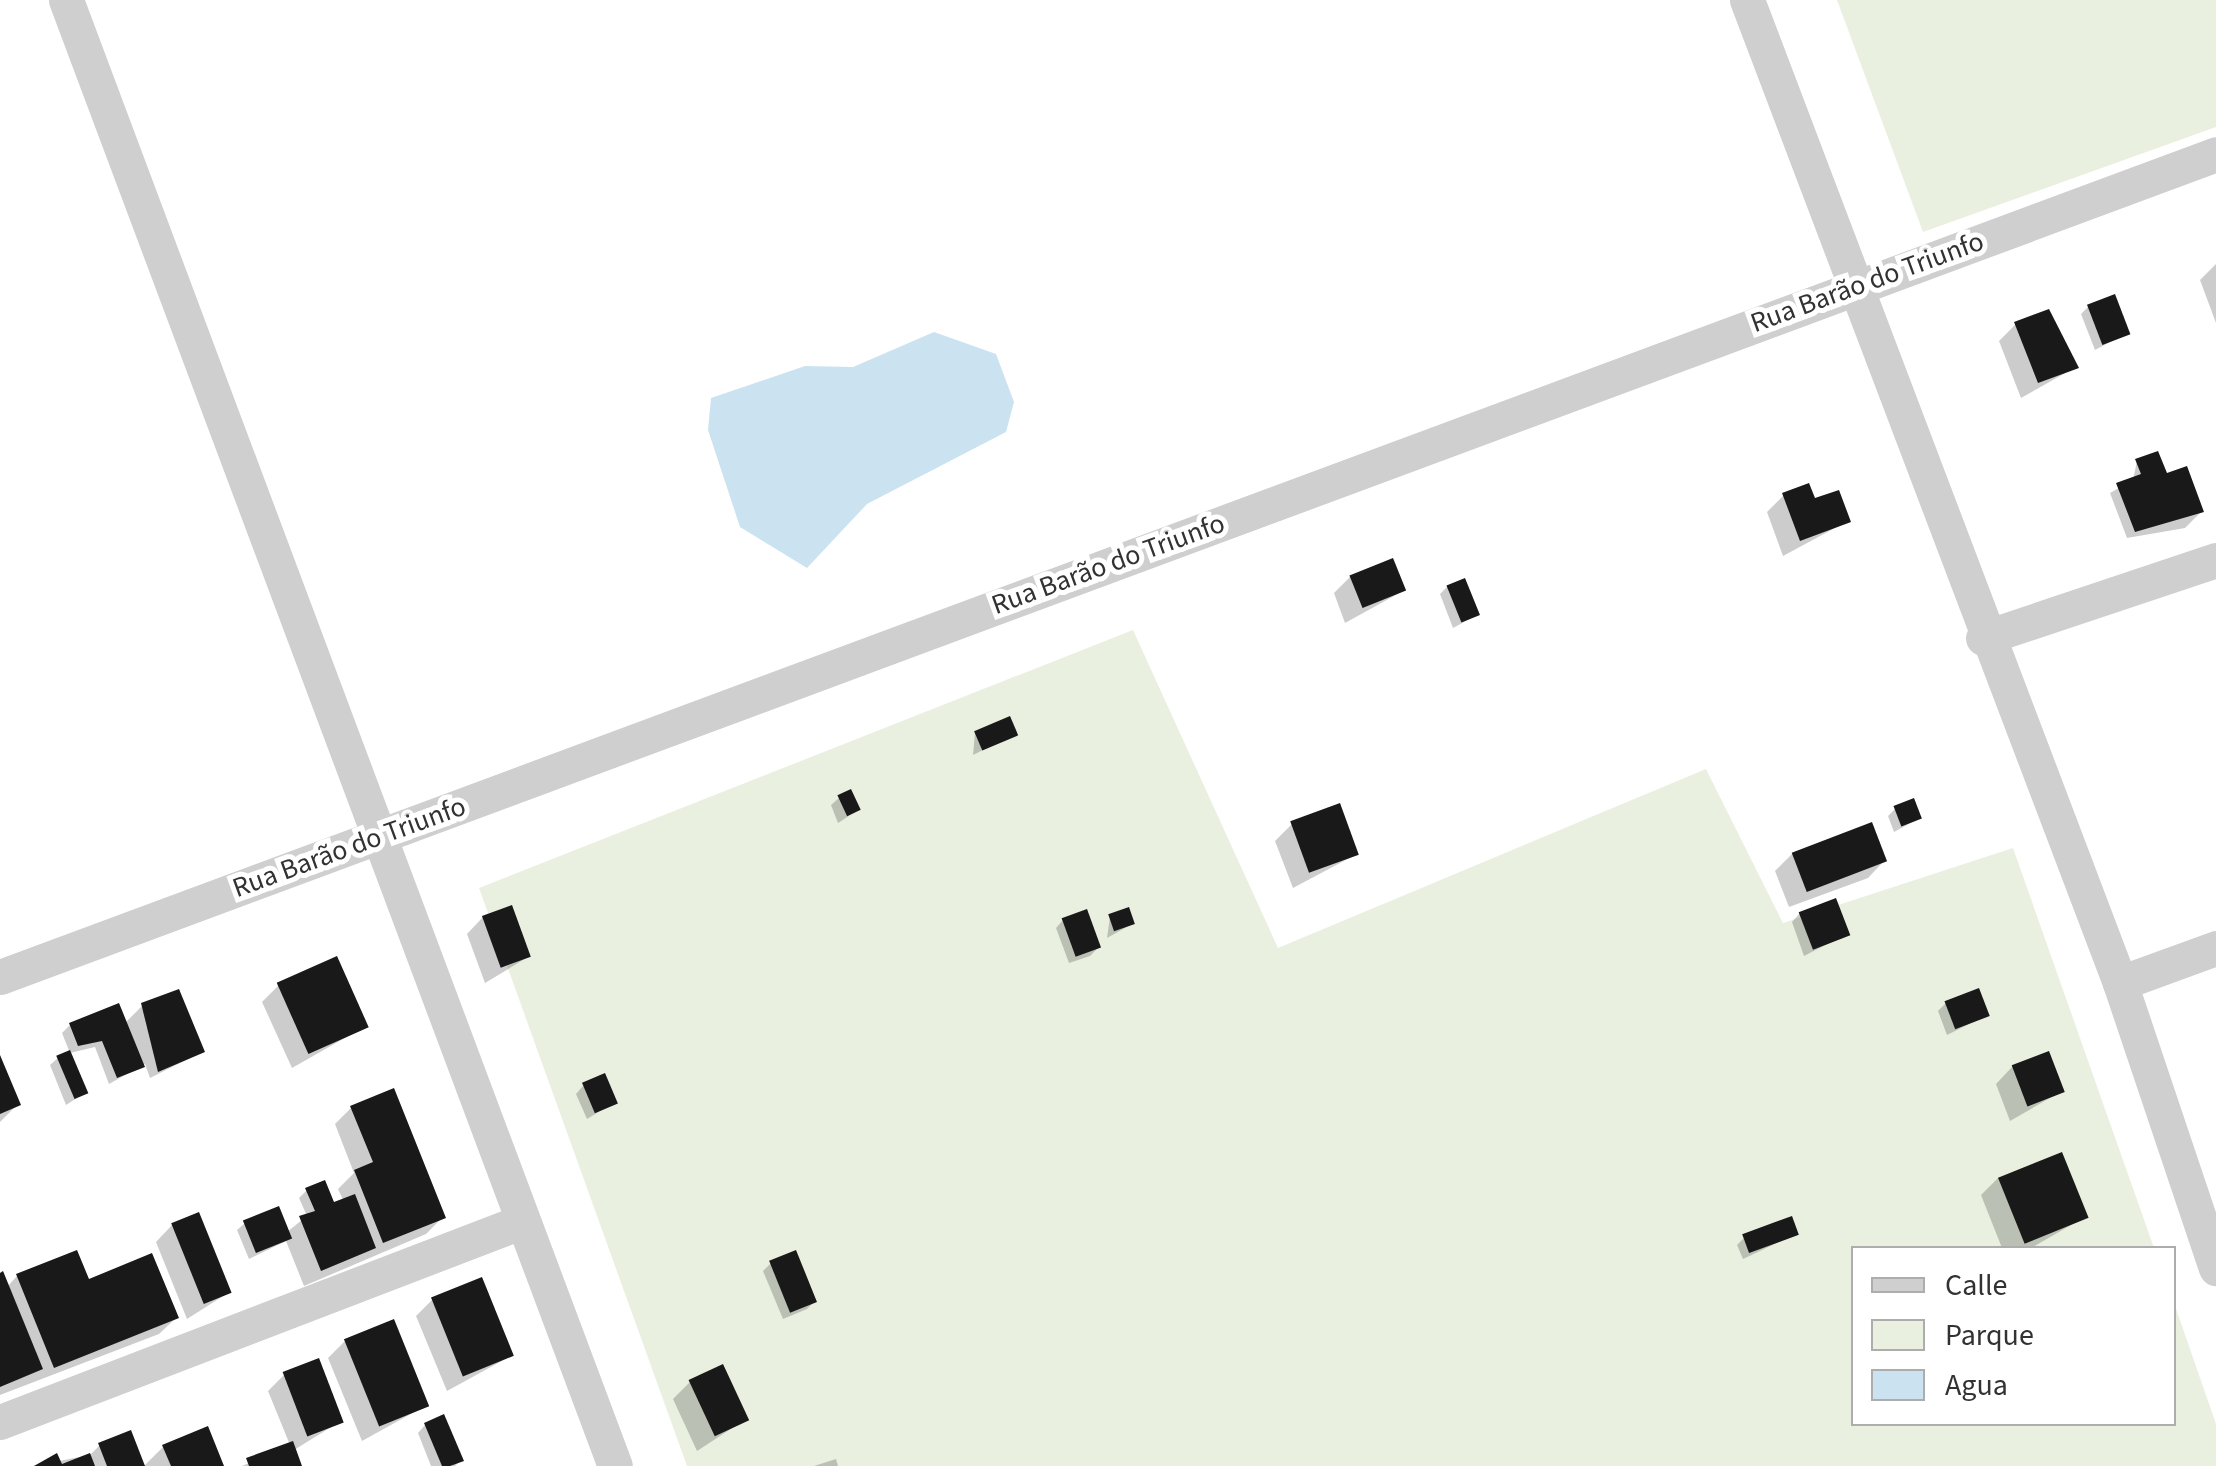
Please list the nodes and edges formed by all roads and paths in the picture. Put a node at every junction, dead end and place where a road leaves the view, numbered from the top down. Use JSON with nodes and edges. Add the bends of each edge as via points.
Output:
{"nodes":[{"id":1,"x":66,"y":0,"type":"edge"},
{"id":2,"x":1747,"y":0,"type":"edge"},
{"id":3,"x":2216,"y":154,"type":"edge"},
{"id":4,"x":1854,"y":286,"type":"junction"},
{"id":5,"x":2216,"y":560,"type":"edge"},
{"id":6,"x":1983,"y":638,"type":"junction"},
{"id":7,"x":380,"y":836,"type":"junction"},
{"id":8,"x":2216,"y":948,"type":"edge"},
{"id":9,"x":0,"y":978,"type":"edge"},
{"id":10,"x":2120,"y":984,"type":"junction"},
{"id":11,"x":518,"y":1223,"type":"junction"},
{"id":12,"x":2216,"y":1268,"type":"edge"},
{"id":13,"x":0,"y":1422,"type":"edge"},
{"id":14,"x":616,"y":1466,"type":"edge"}],
"edges":[{"from":1,"to":7,"type":"street"},
{"from":2,"to":4,"type":"street"},
{"from":3,"to":4,"type":"street","name":"Rua Barão do Triunfo"},
{"from":4,"to":6,"type":"street"},
{"from":4,"to":7,"type":"street","name":"Rua Barão do Triunfo"},
{"from":5,"to":6,"type":"street"},
{"from":6,"to":10,"type":"street"},
{"from":7,"to":9,"type":"street","name":"Rua Barão do Triunfo"},
{"from":7,"to":11,"type":"street"},
{"from":8,"to":10,"type":"street"},
{"from":10,"to":12,"type":"street"},
{"from":11,"to":13,"type":"street"},
{"from":11,"to":14,"type":"street"}]}
